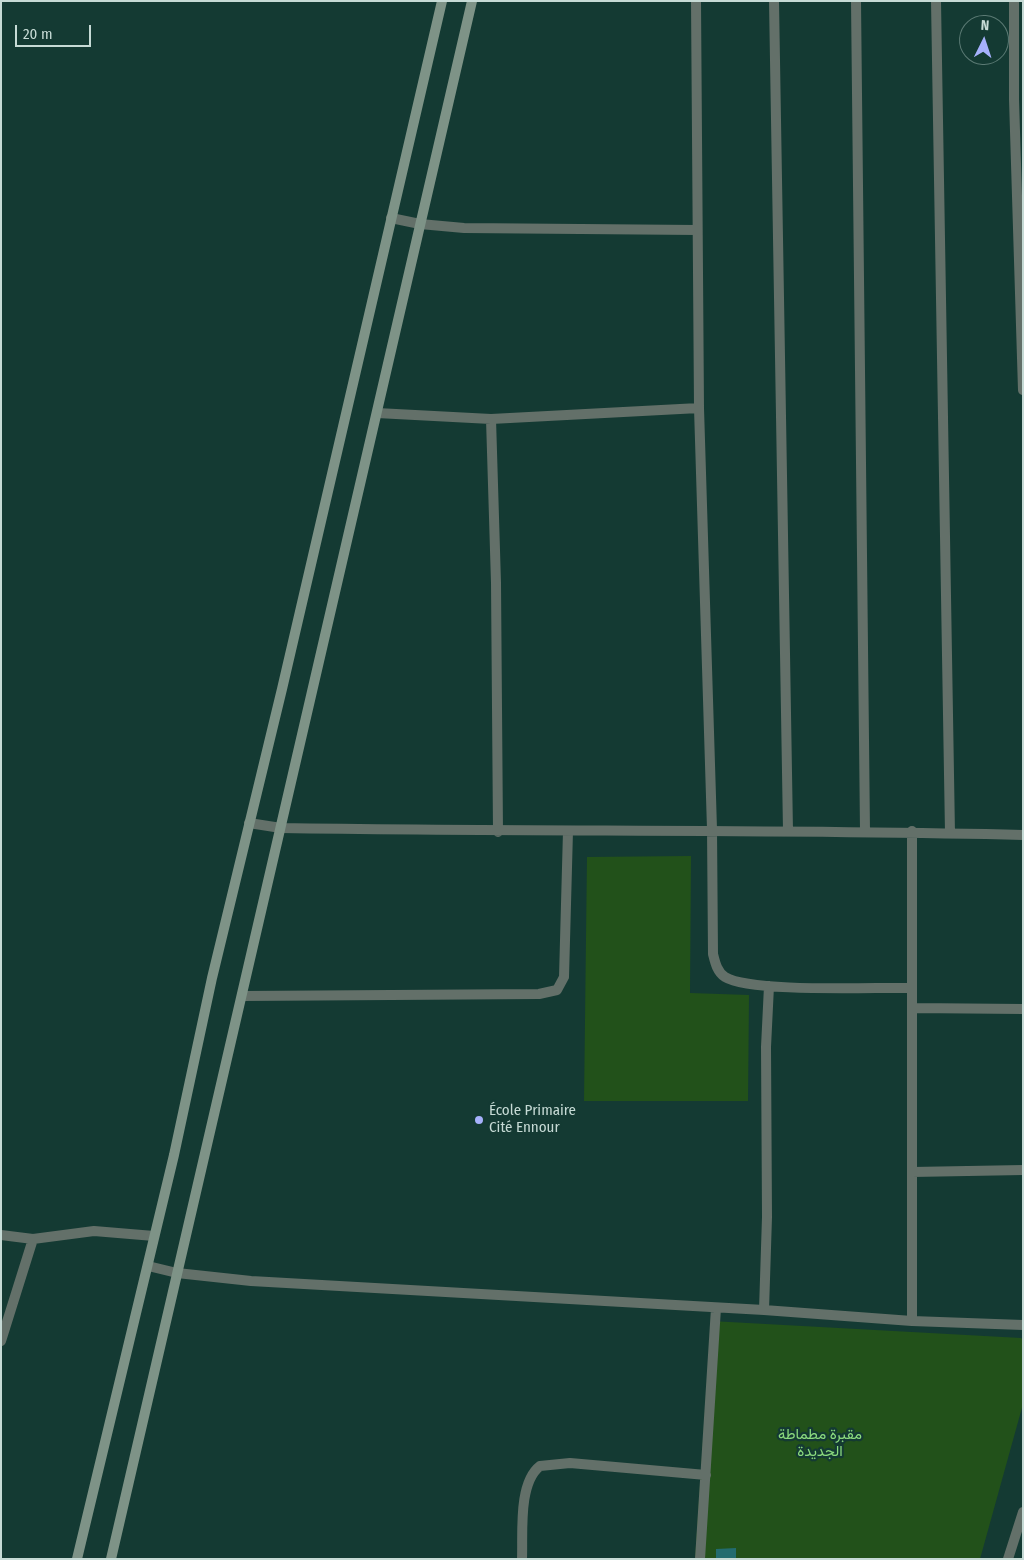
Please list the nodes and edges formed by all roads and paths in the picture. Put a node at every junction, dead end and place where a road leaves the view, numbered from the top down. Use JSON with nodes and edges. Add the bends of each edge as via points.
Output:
{"nodes":[{"id":1,"x":442,"y":1,"type":"edge"},
{"id":2,"x":472,"y":1,"type":"edge"},
{"id":3,"x":696,"y":1,"type":"edge"},
{"id":4,"x":774,"y":1,"type":"edge"},
{"id":5,"x":856,"y":1,"type":"edge"},
{"id":6,"x":936,"y":1,"type":"edge"},
{"id":7,"x":1014,"y":1,"type":"edge"},
{"id":8,"x":391,"y":218,"type":"junction"},
{"id":9,"x":420,"y":224,"type":"junction"},
{"id":10,"x":697,"y":230,"type":"junction"},
{"id":11,"x":1023,"y":390,"type":"edge"},
{"id":12,"x":699,"y":408,"type":"junction"},
{"id":13,"x":377,"y":413,"type":"junction"},
{"id":14,"x":491,"y":419,"type":"junction"},
{"id":15,"x":249,"y":823,"type":"junction"},
{"id":16,"x":281,"y":828,"type":"junction"},
{"id":17,"x":712,"y":829,"type":"junction"},
{"id":18,"x":568,"y":831,"type":"junction"},
{"id":19,"x":788,"y":831,"type":"junction"},
{"id":20,"x":865,"y":831,"type":"junction"},
{"id":21,"x":498,"y":832,"type":"junction"},
{"id":22,"x":912,"y":832,"type":"junction"},
{"id":23,"x":950,"y":833,"type":"junction"},
{"id":24,"x":1023,"y":835,"type":"edge"},
{"id":25,"x":770,"y":986,"type":"junction"},
{"id":26,"x":912,"y":988,"type":"junction"},
{"id":27,"x":243,"y":996,"type":"junction"},
{"id":28,"x":912,"y":1008,"type":"junction"},
{"id":29,"x":1023,"y":1009,"type":"edge"},
{"id":30,"x":1023,"y":1170,"type":"edge"},
{"id":31,"x":912,"y":1172,"type":"junction"},
{"id":32,"x":1,"y":1235,"type":"edge"},
{"id":33,"x":154,"y":1236,"type":"junction"},
{"id":34,"x":33,"y":1239,"type":"junction"},
{"id":35,"x":148,"y":1266,"type":"junction"},
{"id":36,"x":177,"y":1272,"type":"junction"},
{"id":37,"x":716,"y":1308,"type":"junction"},
{"id":38,"x":764,"y":1310,"type":"junction"},
{"id":39,"x":912,"y":1321,"type":"junction"},
{"id":40,"x":1023,"y":1325,"type":"edge"},
{"id":41,"x":1,"y":1341,"type":"edge"},
{"id":42,"x":706,"y":1476,"type":"junction"},
{"id":43,"x":1023,"y":1512,"type":"edge"},
{"id":44,"x":77,"y":1559,"type":"edge"},
{"id":45,"x":111,"y":1559,"type":"edge"},
{"id":46,"x":522,"y":1559,"type":"edge"},
{"id":47,"x":700,"y":1559,"type":"edge"},
{"id":48,"x":1008,"y":1559,"type":"edge"}],
"edges":[{"from":1,"to":8,"type":"main road"},
{"from":2,"to":9,"type":"main road"},
{"from":3,"to":10,"type":"street"},
{"from":4,"to":19,"type":"street"},
{"from":5,"to":20,"type":"street"},
{"from":6,"to":23,"type":"street"},
{"from":7,"to":11,"type":"street"},
{"from":8,"to":9,"type":"street"},
{"from":8,"to":15,"type":"main road"},
{"from":9,"to":10,"type":"street","via":[[464,228]]},
{"from":9,"to":13,"type":"main road"},
{"from":10,"to":12,"type":"street"},
{"from":12,"to":14,"type":"street"},
{"from":12,"to":17,"type":"street"},
{"from":13,"to":14,"type":"street"},
{"from":13,"to":16,"type":"main road"},
{"from":14,"to":21,"type":"street"},
{"from":15,"to":16,"type":"street"},
{"from":15,"to":33,"type":"main road"},
{"from":16,"to":21,"type":"street"},
{"from":16,"to":27,"type":"main road"},
{"from":17,"to":18,"type":"street"},
{"from":17,"to":19,"type":"street"},
{"from":17,"to":25,"type":"street","via":[[713,954],[716,968],[724,977],[739,982]]},
{"from":18,"to":21,"type":"street"},
{"from":18,"to":27,"type":"street","via":[[564,976],[557,990],[539,994]]},
{"from":19,"to":20,"type":"street"},
{"from":20,"to":22,"type":"street"},
{"from":22,"to":23,"type":"street"},
{"from":22,"to":26,"type":"street"},
{"from":23,"to":24,"type":"street"},
{"from":25,"to":26,"type":"street"},
{"from":25,"to":38,"type":"street","via":[[766,1047]]},
{"from":26,"to":28,"type":"street"},
{"from":27,"to":36,"type":"main road"},
{"from":28,"to":29,"type":"street"},
{"from":28,"to":31,"type":"street"},
{"from":30,"to":31,"type":"street"},
{"from":31,"to":39,"type":"street"},
{"from":32,"to":34,"type":"street"},
{"from":33,"to":34,"type":"street","via":[[94,1231]]},
{"from":33,"to":35,"type":"main road"},
{"from":34,"to":41,"type":"street"},
{"from":35,"to":36,"type":"street"},
{"from":35,"to":44,"type":"main road"},
{"from":36,"to":37,"type":"street","via":[[251,1282]]},
{"from":36,"to":45,"type":"main road"},
{"from":37,"to":38,"type":"street"},
{"from":37,"to":42,"type":"street"},
{"from":38,"to":39,"type":"street"},
{"from":39,"to":40,"type":"street"},
{"from":42,"to":46,"type":"street","via":[[570,1463],[540,1466],[530,1479],[525,1495]]},
{"from":42,"to":47,"type":"street"},
{"from":43,"to":48,"type":"street"}]}
